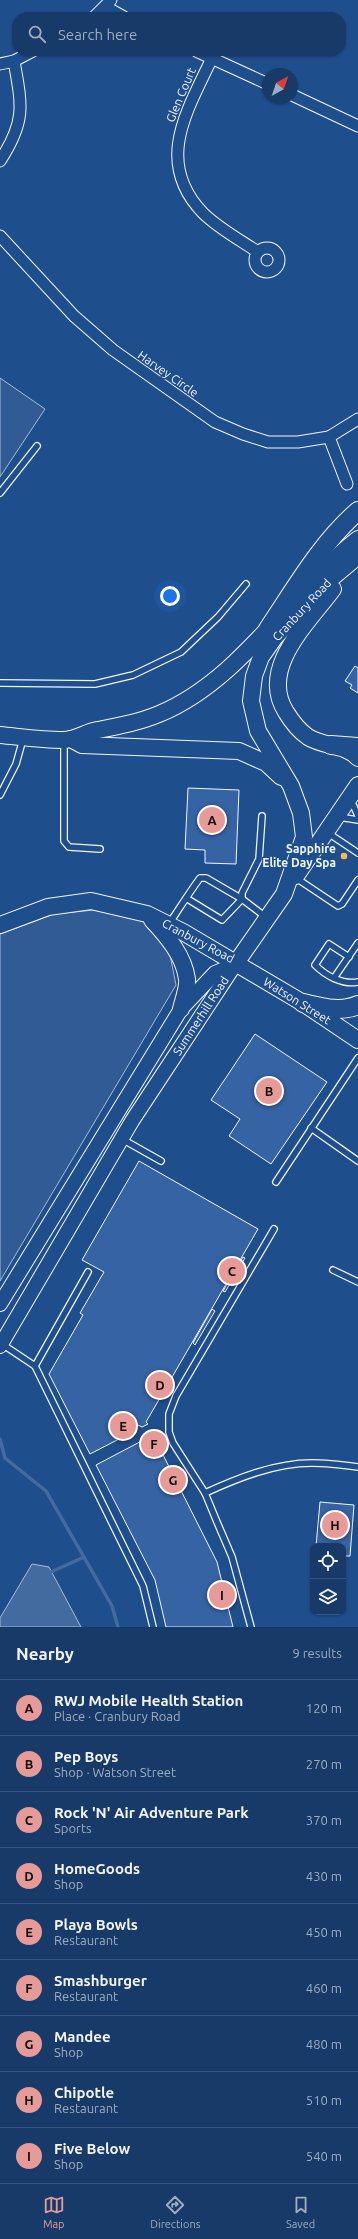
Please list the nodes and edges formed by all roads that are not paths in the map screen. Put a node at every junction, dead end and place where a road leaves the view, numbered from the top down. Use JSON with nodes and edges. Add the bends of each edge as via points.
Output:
{"nodes":[{"id":1,"x":108,"y":4,"type":"edge"},
{"id":2,"x":99,"y":12,"type":"edge"},
{"id":3,"x":118,"y":12,"type":"edge"},
{"id":4,"x":24,"y":56,"type":"edge"},
{"id":5,"x":207,"y":56,"type":"edge"},
{"id":6,"x":212,"y":58,"type":"junction"},
{"id":7,"x":14,"y":61,"type":"junction"},
{"id":8,"x":0,"y":64,"type":"edge"},
{"id":9,"x":262,"y":81,"type":"edge"},
{"id":10,"x":298,"y":98,"type":"edge"},
{"id":11,"x":358,"y":126,"type":"edge"},
{"id":12,"x":0,"y":161,"type":"edge"},
{"id":13,"x":0,"y":236,"type":"edge"},
{"id":14,"x":258,"y":252,"type":"dead end"},
{"id":15,"x":358,"y":419,"type":"edge"},
{"id":16,"x":329,"y":437,"type":"junction"},
{"id":17,"x":37,"y":446,"type":"dead end"},
{"id":18,"x":348,"y":484,"type":"dead end"},
{"id":19,"x":0,"y":493,"type":"edge"},
{"id":20,"x":358,"y":511,"type":"edge"},
{"id":21,"x":358,"y":539,"type":"edge"},
{"id":22,"x":358,"y":557,"type":"edge"},
{"id":23,"x":246,"y":584,"type":"dead end"},
{"id":24,"x":268,"y":629,"type":"junction"},
{"id":25,"x":0,"y":684,"type":"edge"},
{"id":26,"x":0,"y":735,"type":"edge"},
{"id":27,"x":23,"y":737,"type":"junction"},
{"id":28,"x":68,"y":740,"type":"junction"},
{"id":29,"x":331,"y":745,"type":"junction"},
{"id":30,"x":358,"y":747,"type":"edge"},
{"id":31,"x":358,"y":758,"type":"edge"},
{"id":32,"x":291,"y":786,"type":"junction"},
{"id":33,"x":354,"y":791,"type":"edge"},
{"id":34,"x":0,"y":795,"type":"edge"},
{"id":35,"x":262,"y":816,"type":"dead end"},
{"id":36,"x":358,"y":816,"type":"edge"},
{"id":37,"x":336,"y":817,"type":"junction"},
{"id":38,"x":358,"y":820,"type":"edge"},
{"id":39,"x":326,"y":832,"type":"junction"},
{"id":40,"x":100,"y":849,"type":"dead end"},
{"id":41,"x":358,"y":853,"type":"edge"},
{"id":42,"x":293,"y":876,"type":"junction"},
{"id":43,"x":358,"y":880,"type":"edge"},
{"id":44,"x":186,"y":898,"type":"junction"},
{"id":45,"x":242,"y":899,"type":"junction"},
{"id":46,"x":147,"y":914,"type":"junction"},
{"id":47,"x":267,"y":918,"type":"junction"},
{"id":48,"x":0,"y":925,"type":"edge"},
{"id":49,"x":169,"y":925,"type":"junction"},
{"id":50,"x":358,"y":943,"type":"edge"},
{"id":51,"x":349,"y":957,"type":"junction"},
{"id":52,"x":236,"y":963,"type":"junction"},
{"id":53,"x":334,"y":978,"type":"junction"},
{"id":54,"x":358,"y":982,"type":"edge"},
{"id":55,"x":303,"y":1003,"type":"junction"},
{"id":56,"x":358,"y":1005,"type":"edge"},
{"id":57,"x":181,"y":1010,"type":"junction"},
{"id":58,"x":358,"y":1040,"type":"edge"},
{"id":59,"x":358,"y":1058,"type":"edge"},
{"id":60,"x":311,"y":1128,"type":"junction"},
{"id":61,"x":122,"y":1138,"type":"junction"},
{"id":62,"x":358,"y":1160,"type":"edge"},
{"id":63,"x":160,"y":1161,"type":"dead end"},
{"id":64,"x":276,"y":1182,"type":"dead end"},
{"id":65,"x":274,"y":1229,"type":"dead end"},
{"id":66,"x":333,"y":1270,"type":"dead end"},
{"id":67,"x":88,"y":1272,"type":"dead end"},
{"id":68,"x":358,"y":1282,"type":"edge"},
{"id":69,"x":0,"y":1304,"type":"edge"},
{"id":70,"x":1,"y":1345,"type":"edge"},
{"id":71,"x":35,"y":1366,"type":"junction"},
{"id":72,"x":358,"y":1467,"type":"edge"},
{"id":73,"x":205,"y":1493,"type":"junction"},
{"id":74,"x":153,"y":1627,"type":"edge"},
{"id":75,"x":251,"y":1627,"type":"edge"}],
"edges":[{"from":1,"to":2,"type":"street"},
{"from":1,"to":3,"type":"street"},
{"from":4,"to":7,"type":"street"},
{"from":5,"to":6,"type":"street"},
{"from":6,"to":9,"type":"street"},
{"from":6,"to":14,"type":"street","name":"Glen Court","via":[[184,117],[178,137],[177,167],[190,198],[204,214]]},
{"from":7,"to":8,"type":"street"},
{"from":7,"to":12,"type":"street","via":[[21,102],[20,119],[16,135]]},
{"from":10,"to":11,"type":"street"},
{"from":13,"to":16,"type":"street","name":"Harvey Circle","via":[[74,316],[113,350],[215,422],[268,442],[311,441]]},
{"from":15,"to":16,"type":"street","name":"Harvey Circle"},
{"from":16,"to":18,"type":"street"},
{"from":17,"to":19,"type":"lane"},
{"from":20,"to":24,"type":"highway","via":[[346,521],[313,562]]},
{"from":21,"to":24,"type":"main road","name":"Cranbury Road","via":[[336,556]]},
{"from":22,"to":29,"type":"main road","via":[[293,642],[280,666],[278,690],[282,706],[294,725],[309,737]]},
{"from":22,"to":32,"type":"main road","name":"Cranbury Road","via":[[334,576],[275,637],[261,657],[254,676],[251,701],[258,732]]},
{"from":23,"to":25,"type":"lane","via":[[218,617],[181,652],[133,675],[95,684]]},
{"from":24,"to":28,"type":"main road","name":"Cranbury Road","via":[[216,680],[189,698],[159,714],[126,725],[87,732]]},
{"from":26,"to":27,"type":"main road","name":"Cranbury Road"},
{"from":27,"to":28,"type":"main road","name":"Cranbury Road"},
{"from":27,"to":34,"type":"lane","via":[[16,764]]},
{"from":28,"to":32,"type":"main road","via":[[82,745],[239,751],[266,763]]},
{"from":28,"to":40,"type":"lane","via":[[64,840],[68,847]]},
{"from":29,"to":30,"type":"highway"},
{"from":29,"to":31,"type":"main road","via":[[352,752]]},
{"from":32,"to":42,"type":"main road","name":"Cranbury Road","via":[[301,813],[304,837]]},
{"from":33,"to":36,"type":"lane"},
{"from":33,"to":37,"type":"main road"},
{"from":35,"to":45,"type":"lane","via":[[259,859],[242,893]]},
{"from":37,"to":38,"type":"lane"},
{"from":37,"to":39,"type":"main road"},
{"from":39,"to":41,"type":"lane"},
{"from":39,"to":42,"type":"main road"},
{"from":42,"to":43,"type":"lane","via":[[338,906]]},
{"from":42,"to":47,"type":"main road","name":"Cranbury Road"},
{"from":44,"to":45,"type":"lane","via":[[222,920]]},
{"from":44,"to":45,"type":"lane","via":[[200,878],[206,878]]},
{"from":44,"to":49,"type":"lane"},
{"from":45,"to":47,"type":"lane"},
{"from":46,"to":48,"type":"main road","name":"Cranbury Road","via":[[91,902],[48,907]]},
{"from":46,"to":49,"type":"main road","name":"Cranbury Road"},
{"from":46,"to":57,"type":"main road","via":[[165,934],[179,957],[187,979]]},
{"from":47,"to":52,"type":"main road","name":"Cranbury Road"},
{"from":49,"to":52,"type":"main road","name":"Cranbury Road"},
{"from":50,"to":51,"type":"lane"},
{"from":51,"to":53,"type":"lane"},
{"from":51,"to":53,"type":"lane","via":[[329,944],[315,962],[317,967]]},
{"from":52,"to":55,"type":"main road","name":"Watson Street"},
{"from":52,"to":57,"type":"street","name":"Summerhill Road","via":[[215,973]]},
{"from":52,"to":61,"type":"street","name":"Summerhill Road"},
{"from":53,"to":54,"type":"lane","via":[[344,982]]},
{"from":55,"to":56,"type":"highway","via":[[330,1010]]},
{"from":55,"to":58,"type":"main road","name":"Watson Street"},
{"from":57,"to":69,"type":"street","name":"Summerhill Road"},
{"from":59,"to":60,"type":"lane"},
{"from":60,"to":62,"type":"lane"},
{"from":60,"to":64,"type":"lane"},
{"from":61,"to":63,"type":"lane"},
{"from":61,"to":70,"type":"street","name":"Summerhill Road"},
{"from":65,"to":73,"type":"lane","via":[[176,1396],[169,1414],[169,1432],[173,1443]]},
{"from":66,"to":68,"type":"lane"},
{"from":67,"to":71,"type":"lane"},
{"from":70,"to":71,"type":"lane"},
{"from":71,"to":74,"type":"lane","via":[[143,1586]]},
{"from":72,"to":73,"type":"lane","via":[[311,1463],[288,1465],[252,1474]]},
{"from":73,"to":75,"type":"lane","via":[[232,1557]]}]}
